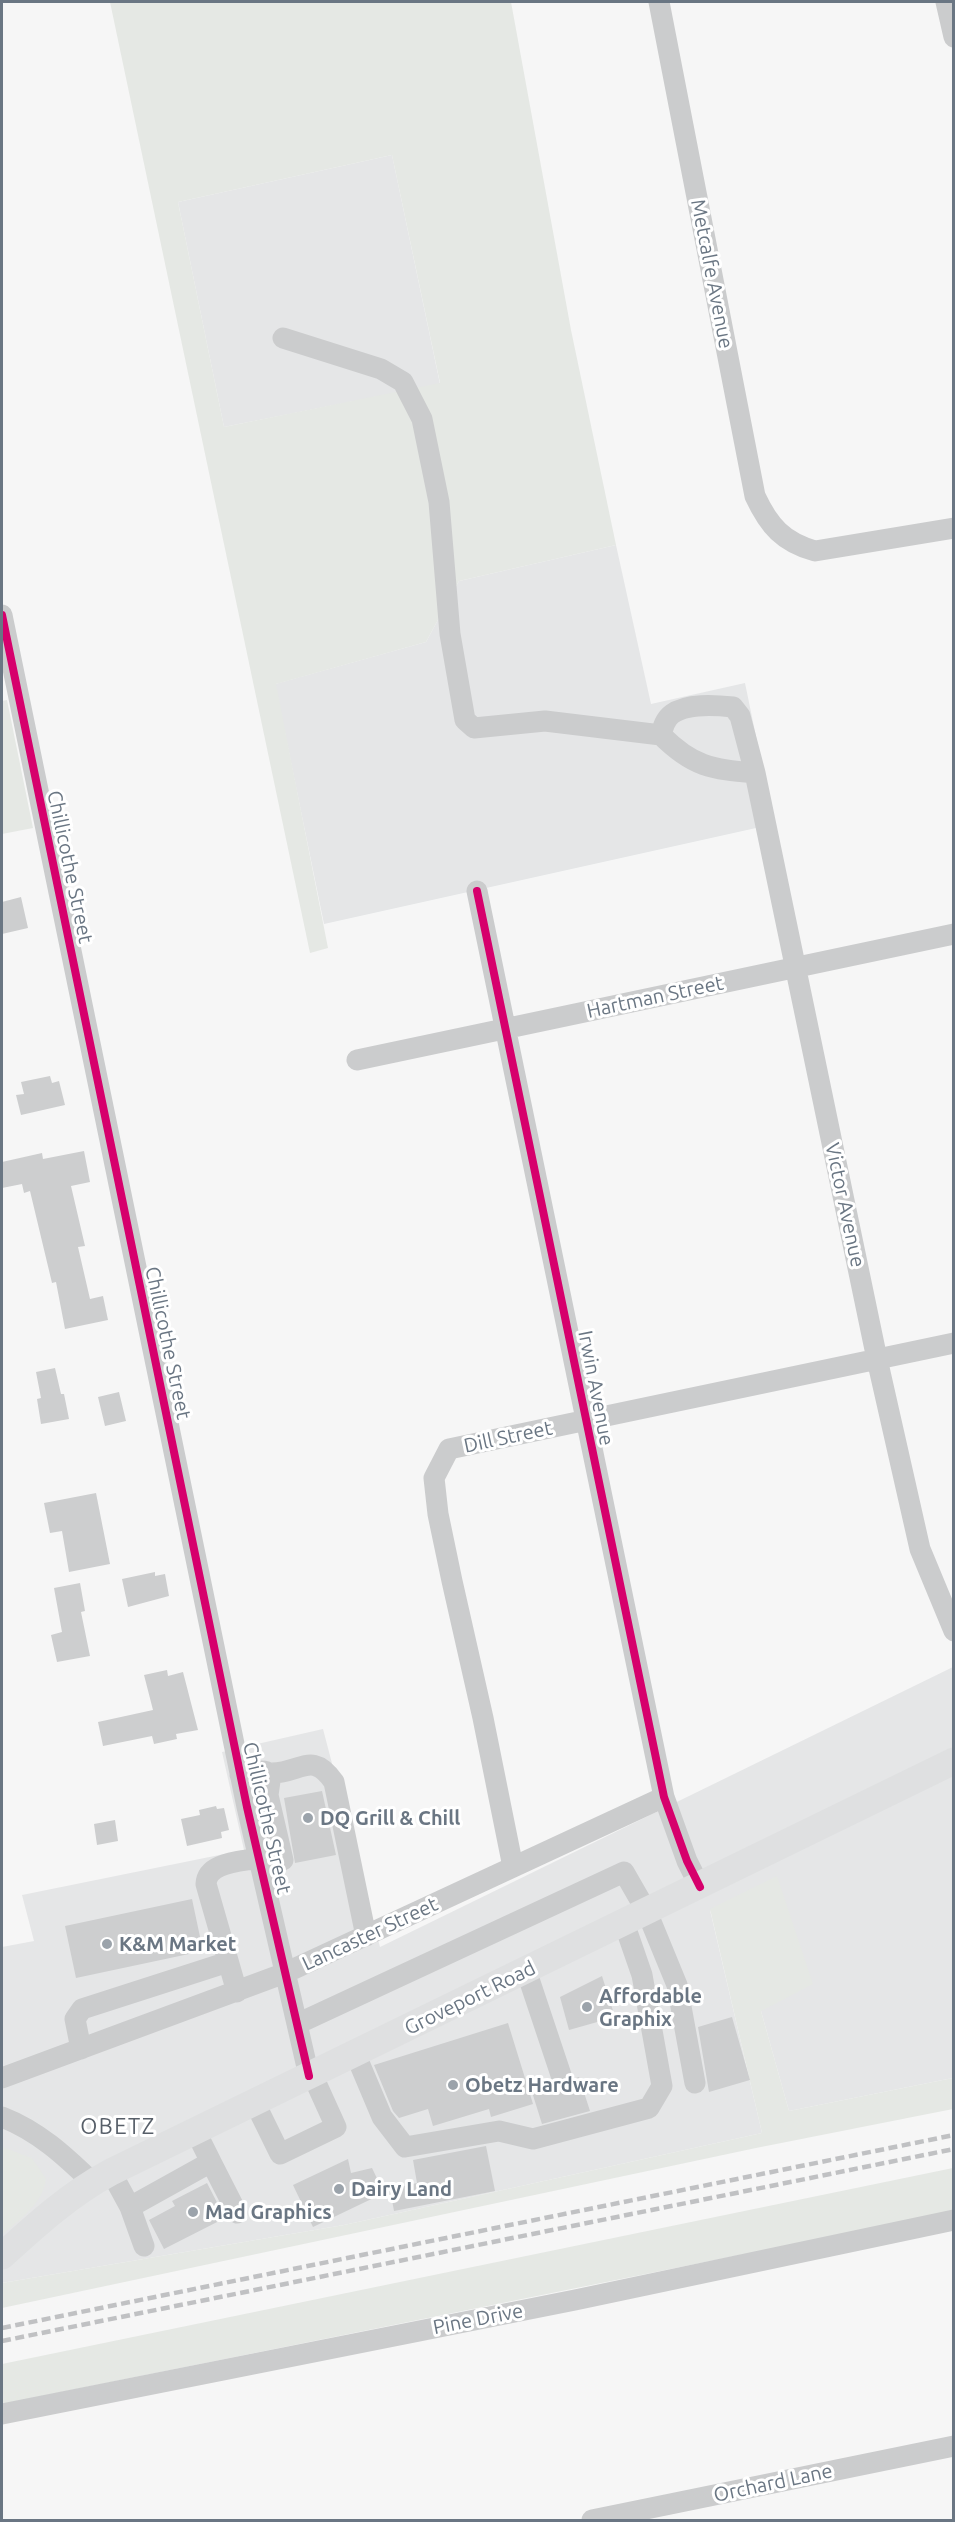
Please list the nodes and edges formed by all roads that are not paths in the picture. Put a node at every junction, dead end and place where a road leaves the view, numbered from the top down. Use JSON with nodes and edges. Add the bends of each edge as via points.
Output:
{"nodes":[{"id":1,"x":659,"y":2,"type":"edge"},
{"id":2,"x":946,"y":2,"type":"edge"},
{"id":3,"x":954,"y":37,"type":"edge"},
{"id":4,"x":283,"y":339,"type":"dead end"},
{"id":5,"x":954,"y":528,"type":"edge"},
{"id":6,"x":2,"y":615,"type":"edge"},
{"id":7,"x":7,"y":669,"type":"edge"},
{"id":8,"x":661,"y":735,"type":"junction"},
{"id":9,"x":755,"y":773,"type":"junction"},
{"id":10,"x":477,"y":891,"type":"dead end"},
{"id":11,"x":954,"y":934,"type":"edge"},
{"id":12,"x":795,"y":968,"type":"junction"},
{"id":13,"x":505,"y":1028,"type":"junction"},
{"id":14,"x":357,"y":1060,"type":"dead end"},
{"id":15,"x":954,"y":1343,"type":"edge"},
{"id":16,"x":877,"y":1359,"type":"junction"},
{"id":17,"x":586,"y":1420,"type":"junction"},
{"id":18,"x":954,"y":1631,"type":"edge"},
{"id":19,"x":954,"y":1761,"type":"edge"},
{"id":20,"x":271,"y":1774,"type":"junction"},
{"id":21,"x":240,"y":1775,"type":"junction"},
{"id":22,"x":664,"y":1797,"type":"junction"},
{"id":23,"x":260,"y":1863,"type":"junction"},
{"id":24,"x":513,"y":1867,"type":"junction"},
{"id":25,"x":699,"y":1887,"type":"junction"},
{"id":26,"x":635,"y":1918,"type":"junction"},
{"id":27,"x":366,"y":1936,"type":"junction"},
{"id":28,"x":228,"y":1962,"type":"junction"},
{"id":29,"x":526,"y":1970,"type":"junction"},
{"id":30,"x":285,"y":1973,"type":"junction"},
{"id":31,"x":237,"y":1992,"type":"junction"},
{"id":32,"x":297,"y":2024,"type":"junction"},
{"id":33,"x":81,"y":2049,"type":"junction"},
{"id":34,"x":355,"y":2053,"type":"junction"},
{"id":35,"x":561,"y":2074,"type":"dead end"},
{"id":36,"x":311,"y":2075,"type":"junction"},
{"id":37,"x":2,"y":2078,"type":"edge"},
{"id":38,"x":695,"y":2083,"type":"dead end"},
{"id":39,"x":254,"y":2101,"type":"junction"},
{"id":40,"x":2,"y":2117,"type":"edge"},
{"id":41,"x":195,"y":2130,"type":"junction"},
{"id":42,"x":212,"y":2162,"type":"junction"},
{"id":43,"x":101,"y":2177,"type":"junction"},
{"id":44,"x":130,"y":2207,"type":"junction"},
{"id":45,"x":237,"y":2213,"type":"dead end"},
{"id":46,"x":954,"y":2220,"type":"edge"},
{"id":47,"x":144,"y":2246,"type":"dead end"},
{"id":48,"x":2,"y":2256,"type":"edge"},
{"id":49,"x":2,"y":2414,"type":"edge"},
{"id":50,"x":954,"y":2446,"type":"edge"},
{"id":51,"x":592,"y":2520,"type":"edge"}],
"edges":[{"from":1,"to":5,"type":"street","name":"Metcalfe Avenue","via":[[755,496],[766,519],[784,537],[815,551]]},
{"from":2,"to":3,"type":"street"},
{"from":4,"to":8,"type":"street","via":[[381,369],[403,382],[422,419],[439,501],[450,634],[465,720],[474,728],[545,721]]},
{"from":6,"to":7,"type":"street","name":"Chillicothe Street"},
{"from":7,"to":21,"type":"street","name":"Chillicothe Street"},
{"from":8,"to":9,"type":"street","via":[[693,761],[713,769]]},
{"from":8,"to":9,"type":"street","name":"Victor Avenue","via":[[672,713],[693,707],[733,707],[740,716]]},
{"from":9,"to":12,"type":"street","name":"Victor Avenue"},
{"from":10,"to":13,"type":"street","name":"Irwin Avenue"},
{"from":11,"to":12,"type":"street","name":"Hartman Street"},
{"from":12,"to":13,"type":"street","name":"Hartman Street"},
{"from":12,"to":16,"type":"street","name":"Victor Avenue"},
{"from":13,"to":14,"type":"street","name":"Hartman Street"},
{"from":13,"to":17,"type":"street","name":"Irwin Avenue"},
{"from":15,"to":16,"type":"street","name":"Dill Street"},
{"from":16,"to":17,"type":"street","name":"Dill Street"},
{"from":16,"to":18,"type":"street","name":"Victor Avenue","via":[[920,1549]]},
{"from":17,"to":22,"type":"street","name":"Irwin Avenue"},
{"from":17,"to":24,"type":"street","name":"Dill Street","via":[[448,1449],[434,1478]]},
{"from":19,"to":25,"type":"main road","name":"Groveport Road"},
{"from":20,"to":21,"type":"street","via":[[263,1770]]},
{"from":20,"to":23,"type":"street","via":[[268,1795],[283,1860]]},
{"from":20,"to":27,"type":"street","via":[[318,1765],[334,1782]]},
{"from":21,"to":23,"type":"street","name":"Chillicothe Street"},
{"from":22,"to":24,"type":"street","name":"Lancaster Street"},
{"from":22,"to":25,"type":"street","name":"Irwin Avenue"},
{"from":23,"to":28,"type":"street","via":[[214,1868],[206,1876]]},
{"from":23,"to":30,"type":"street","name":"Chillicothe Street"},
{"from":24,"to":27,"type":"street","name":"Lancaster Street"},
{"from":25,"to":26,"type":"main road","name":"Groveport Road"},
{"from":26,"to":29,"type":"main road","name":"Groveport Road"},
{"from":26,"to":32,"type":"street","via":[[624,1872]]},
{"from":26,"to":34,"type":"street","via":[[662,2086],[649,2108],[533,2139],[499,2131],[405,2147],[382,2116]]},
{"from":26,"to":38,"type":"street","via":[[677,1985]]},
{"from":27,"to":30,"type":"street","name":"Lancaster Street"},
{"from":28,"to":31,"type":"street"},
{"from":28,"to":33,"type":"street","via":[[82,2009],[75,2019]]},
{"from":29,"to":34,"type":"main road","name":"Groveport Road"},
{"from":29,"to":35,"type":"street"},
{"from":30,"to":31,"type":"street","name":"Lancaster Street"},
{"from":30,"to":32,"type":"street","name":"Chillicothe Street"},
{"from":31,"to":33,"type":"street","name":"Lancaster Street"},
{"from":32,"to":36,"type":"street","name":"Chillicothe Street"},
{"from":33,"to":37,"type":"street","name":"Lancaster Street"},
{"from":34,"to":36,"type":"main road","name":"Groveport Road"},
{"from":36,"to":39,"type":"main road","name":"Groveport Road"},
{"from":36,"to":39,"type":"street","name":"Chillicothe Street","via":[[336,2127],[280,2154]]},
{"from":39,"to":41,"type":"main road","name":"Groveport Road"},
{"from":40,"to":43,"type":"street"},
{"from":41,"to":42,"type":"street"},
{"from":41,"to":43,"type":"main road","name":"Groveport Road"},
{"from":42,"to":44,"type":"street"},
{"from":42,"to":45,"type":"street"},
{"from":43,"to":44,"type":"street"},
{"from":43,"to":48,"type":"main road","name":"Groveport Road","via":[[47,2215]]},
{"from":44,"to":47,"type":"street"},
{"from":46,"to":49,"type":"street","name":"Pine Drive"},
{"from":50,"to":51,"type":"street","name":"Orchard Lane"}]}
